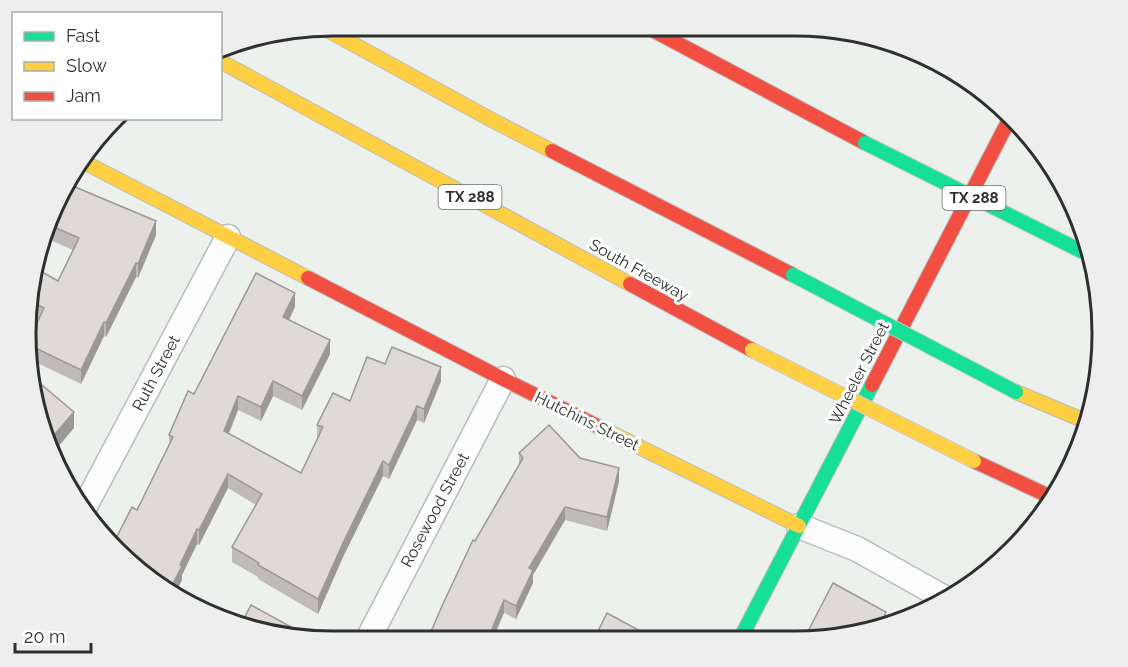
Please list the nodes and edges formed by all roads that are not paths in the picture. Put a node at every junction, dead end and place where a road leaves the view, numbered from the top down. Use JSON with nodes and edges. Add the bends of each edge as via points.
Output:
{"nodes":[{"id":1,"x":338,"y":36,"type":"edge"},
{"id":2,"x":664,"y":36,"type":"edge"},
{"id":3,"x":222,"y":62,"type":"edge"},
{"id":4,"x":1007,"y":125,"type":"edge"},
{"id":5,"x":88,"y":164,"type":"edge"},
{"id":6,"x":228,"y":237,"type":"junction"},
{"id":7,"x":1080,"y":251,"type":"edge"},
{"id":8,"x":503,"y":380,"type":"junction"},
{"id":9,"x":1079,"y":419,"type":"edge"},
{"id":10,"x":1045,"y":494,"type":"edge"},
{"id":11,"x":88,"y":501,"type":"edge"},
{"id":12,"x":799,"y":526,"type":"junction"},
{"id":13,"x":937,"y":594,"type":"edge"},
{"id":14,"x":372,"y":631,"type":"edge"},
{"id":15,"x":744,"y":631,"type":"edge"}],
"edges":[{"from":1,"to":9,"type":"main road","bridge":true,"via":[[1016,392]]},
{"from":2,"to":7,"type":"main road","number":"TX 288","bridge":true},
{"from":3,"to":10,"type":"main road","name":"South Freeway","number":"TX 288","bridge":true,"via":[[752,350]]},
{"from":4,"to":12,"type":"main road","name":"Wheeler Street"},
{"from":5,"to":6,"type":"main road","name":"Hutchins Street"},
{"from":6,"to":8,"type":"main road","name":"Hutchins Street"},
{"from":6,"to":11,"type":"street","name":"Ruth Street"},
{"from":8,"to":12,"type":"main road","name":"Hutchins Street"},
{"from":8,"to":14,"type":"street","name":"Rosewood Street"},
{"from":12,"to":13,"type":"street","name":"Hutchins Street","via":[[857,549]]},
{"from":12,"to":15,"type":"main road","name":"Wheeler Street"}]}
